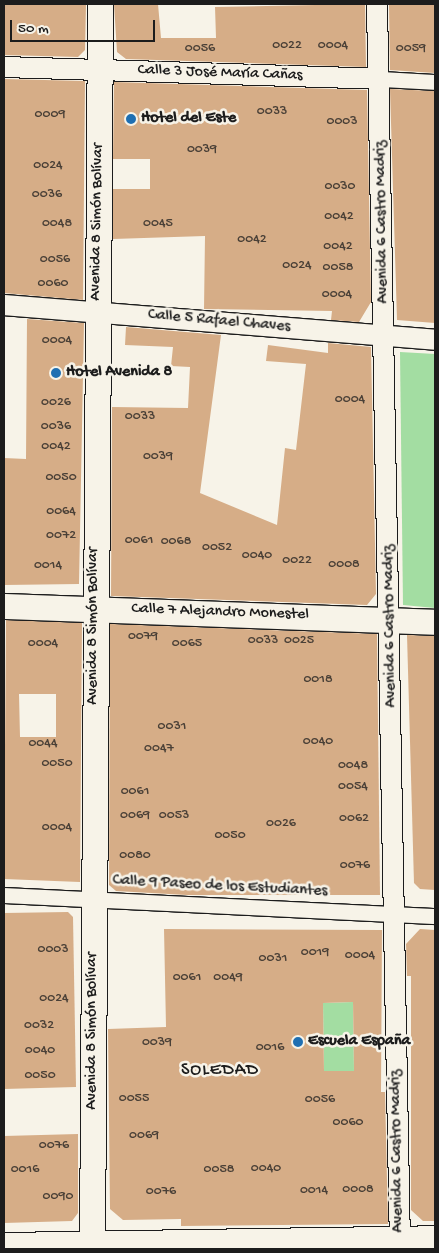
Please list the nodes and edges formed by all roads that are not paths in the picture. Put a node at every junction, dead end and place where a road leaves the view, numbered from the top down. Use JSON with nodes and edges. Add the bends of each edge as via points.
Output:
{"nodes":[{"id":1,"x":100,"y":4,"type":"edge"},
{"id":2,"x":377,"y":4,"type":"edge"},
{"id":3,"x":4,"y":67,"type":"edge"},
{"id":4,"x":100,"y":70,"type":"junction"},
{"id":5,"x":380,"y":79,"type":"junction"},
{"id":6,"x":435,"y":82,"type":"edge"},
{"id":7,"x":4,"y":305,"type":"edge"},
{"id":8,"x":97,"y":312,"type":"junction"},
{"id":9,"x":385,"y":336,"type":"junction"},
{"id":10,"x":435,"y":340,"type":"edge"},
{"id":11,"x":4,"y":606,"type":"edge"},
{"id":12,"x":94,"y":609,"type":"junction"},
{"id":13,"x":391,"y":618,"type":"junction"},
{"id":14,"x":435,"y":622,"type":"edge"},
{"id":15,"x":4,"y":895,"type":"edge"},
{"id":16,"x":93,"y":899,"type":"junction"},
{"id":17,"x":394,"y":912,"type":"junction"},
{"id":18,"x":435,"y":916,"type":"edge"},
{"id":19,"x":435,"y":1238,"type":"edge"},
{"id":20,"x":400,"y":1243,"type":"edge"},
{"id":21,"x":4,"y":1245,"type":"edge"},
{"id":22,"x":92,"y":1246,"type":"edge"}],
"edges":[{"from":1,"to":4,"type":"street","name":"Avenida 8 Simón Bolívar"},
{"from":2,"to":5,"type":"street","name":"Avenida 6 Castro Madriz"},
{"from":3,"to":4,"type":"street","name":"Calle 3 José María Cañas"},
{"from":4,"to":5,"type":"street","name":"Calle 3 José María Cañas"},
{"from":4,"to":8,"type":"street","name":"Avenida 8 Simón Bolívar"},
{"from":5,"to":6,"type":"street","name":"Calle 3 José María Cañas"},
{"from":5,"to":9,"type":"street","name":"Avenida 6 Castro Madriz"},
{"from":7,"to":8,"type":"street","name":"Calle 5 Rafael Chaves"},
{"from":8,"to":9,"type":"street","name":"Calle 5 Rafael Chaves"},
{"from":8,"to":12,"type":"street","name":"Avenida 8 Simón Bolívar"},
{"from":9,"to":10,"type":"street","name":"Calle 5 Rafael Chaves"},
{"from":9,"to":13,"type":"street","name":"Avenida 6 Castro Madriz"},
{"from":11,"to":12,"type":"street","name":"Calle 7 Alejandro Monestel"},
{"from":12,"to":13,"type":"street","name":"Calle 7 Alejandro Monestel"},
{"from":12,"to":16,"type":"street","name":"Avenida 8 Simón Bolívar"},
{"from":13,"to":14,"type":"street","name":"Calle 7 Alejandro Monestel"},
{"from":13,"to":17,"type":"street","name":"Avenida 6 Castro Madriz"},
{"from":15,"to":16,"type":"street","name":"Calle 9 Paseo de los Estudiantes"},
{"from":16,"to":17,"type":"street","name":"Calle 9 Paseo de los Estudiantes"},
{"from":16,"to":22,"type":"street","name":"Avenida 8 Simón Bolívar"},
{"from":17,"to":18,"type":"street","name":"Calle 9 Paseo de los Estudiantes"},
{"from":17,"to":20,"type":"street","name":"Avenida 6 Castro Madriz"},
{"from":19,"to":20,"type":"street"},
{"from":20,"to":22,"type":"street"},
{"from":21,"to":22,"type":"street"}]}
